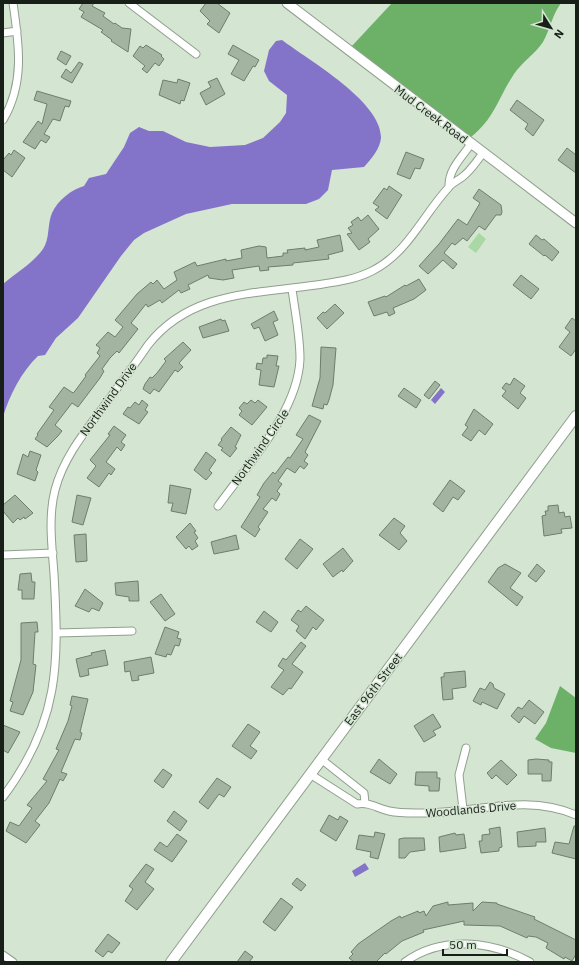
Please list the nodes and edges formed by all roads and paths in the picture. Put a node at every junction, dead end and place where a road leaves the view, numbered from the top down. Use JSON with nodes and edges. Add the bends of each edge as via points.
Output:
{"nodes":[{"id":1,"x":13,"y":3,"type":"edge"},
{"id":2,"x":129,"y":3,"type":"edge"},
{"id":3,"x":287,"y":3,"type":"edge"},
{"id":4,"x":17,"y":31,"type":"junction"},
{"id":5,"x":3,"y":33,"type":"edge"},
{"id":6,"x":196,"y":54,"type":"dead end"},
{"id":7,"x":3,"y":120,"type":"edge"},
{"id":8,"x":471,"y":144,"type":"junction"},
{"id":9,"x":483,"y":153,"type":"junction"},
{"id":10,"x":449,"y":185,"type":"junction"},
{"id":11,"x":576,"y":223,"type":"edge"},
{"id":12,"x":292,"y":289,"type":"junction"},
{"id":13,"x":576,"y":416,"type":"edge"},
{"id":14,"x":218,"y":506,"type":"dead end"},
{"id":15,"x":53,"y":553,"type":"junction"},
{"id":16,"x":3,"y":555,"type":"edge"},
{"id":17,"x":132,"y":630,"type":"dead end"},
{"id":18,"x":57,"y":633,"type":"junction"},
{"id":19,"x":466,"y":748,"type":"dead end"},
{"id":20,"x":321,"y":759,"type":"junction"},
{"id":21,"x":310,"y":774,"type":"junction"},
{"id":22,"x":3,"y":797,"type":"edge"},
{"id":23,"x":365,"y":803,"type":"junction"},
{"id":24,"x":463,"y":809,"type":"junction"},
{"id":25,"x":576,"y":815,"type":"edge"},
{"id":26,"x":3,"y":955,"type":"edge"},
{"id":27,"x":13,"y":962,"type":"edge"},
{"id":28,"x":171,"y":962,"type":"edge"},
{"id":29,"x":405,"y":962,"type":"edge"},
{"id":30,"x":530,"y":962,"type":"edge"}],
"edges":[{"from":1,"to":4,"type":"street"},
{"from":2,"to":6,"type":"street"},
{"from":3,"to":8,"type":"street","name":"Mud Creek Road"},
{"from":4,"to":5,"type":"street"},
{"from":4,"to":7,"type":"street","via":[[20,64],[18,84]]},
{"from":8,"to":9,"type":"street","name":"Mud Creek Road"},
{"from":8,"to":10,"type":"street","name":"Northwind Drive","via":[[452,171]]},
{"from":9,"to":10,"type":"street","name":"Northwind Drive","via":[[465,175]]},
{"from":9,"to":11,"type":"street","name":"Mud Creek Road"},
{"from":10,"to":12,"type":"street","name":"Northwind Drive","via":[[404,246],[381,266],[353,278]]},
{"from":12,"to":14,"type":"street","name":"Northwind Circle","via":[[300,360],[292,398],[278,423]]},
{"from":12,"to":15,"type":"street","name":"Northwind Drive","via":[[205,303],[187,311],[156,336],[78,441],[66,462],[53,502]]},
{"from":13,"to":20,"type":"main road","name":"East 96th Street"},
{"from":15,"to":16,"type":"street"},
{"from":15,"to":18,"type":"street","name":"Northwind Drive"},
{"from":17,"to":18,"type":"street"},
{"from":18,"to":22,"type":"street","name":"Northwind Drive","via":[[56,668],[46,715],[29,757]]},
{"from":19,"to":24,"type":"street","via":[[459,775]]},
{"from":20,"to":21,"type":"main road","name":"East 96th Street"},
{"from":20,"to":23,"type":"street","via":[[364,793]]},
{"from":21,"to":23,"type":"street","name":"Woodlands Drive","via":[[357,804]]},
{"from":21,"to":28,"type":"main road","name":"East 96th Street"},
{"from":23,"to":24,"type":"street","name":"Woodlands Drive","via":[[401,813],[433,813]]},
{"from":24,"to":25,"type":"street","name":"Woodlands Drive","via":[[533,805]]},
{"from":26,"to":27,"type":"street"},
{"from":29,"to":30,"type":"street","via":[[431,950],[449,945],[468,944],[513,953]]}]}
